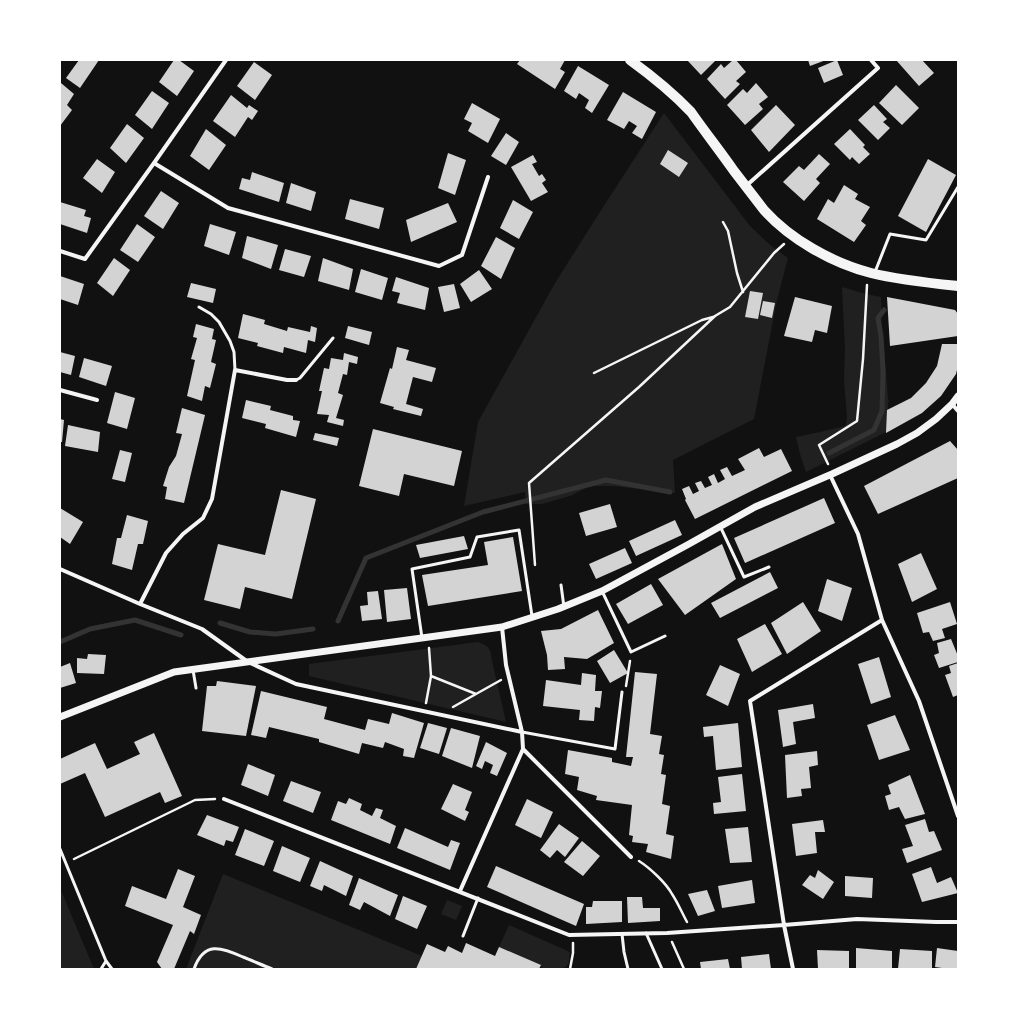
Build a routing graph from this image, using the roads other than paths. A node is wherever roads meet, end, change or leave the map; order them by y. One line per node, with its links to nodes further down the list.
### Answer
1 (226, 60): 4 (street)
2 (630, 60): 6 (main road)
3 (871, 60): 6 (street)
4 (154, 163): 5 (street); 8 (street)
5 (488, 177)
6 (746, 186): 9 (main road)
7 (958, 187): 9 (lane)
8 (60, 251)
9 (871, 273): 10 (main road)
10 (958, 286)
11 (199, 307): 13 (lane)
12 (333, 338): 14 (lane)
13 (235, 370): 14 (street); 26 (street)
14 (296, 380)
15 (60, 390): 17 (street)
16 (958, 396): 18 (street)
17 (97, 400)
18 (952, 404): 19 (street); 20 (street)
19 (958, 411)
20 (831, 474): 21 (street); 29 (street)
21 (720, 526): 22 (lane); 25 (street)
22 (769, 567)
23 (60, 569): 26 (street)
24 (561, 585): 27 (lane)
25 (602, 590): 27 (street); 31 (lane)
26 (140, 604): 33 (street)
27 (564, 607): 28 (street)
28 (532, 617): 30 (street); 32 (lane)
29 (882, 620): 41 (street); 47 (street)
30 (502, 627): 32 (street); 38 (street)
31 (665, 636)
32 (425, 638): 33 (street)
33 (248, 662): 34 (street); 38 (street)
34 (193, 670): 35 (lane); 37 (street)
35 (196, 688)
36 (622, 692): 38 (lane)
37 (60, 717)
38 (522, 732): 39 (street)
39 (524, 750): 43 (street); 44 (street)
40 (224, 799): 44 (street)
41 (958, 816)
42 (60, 849): 51 (lane)
43 (631, 857)
44 (460, 891): 45 (street)
45 (478, 898): 49 (street); 50 (lane)
46 (958, 922): 47 (street)
47 (784, 925): 48 (street); 58 (street)
48 (646, 933): 49 (street); 57 (lane)
49 (622, 934): 56 (lane)
50 (463, 936)
51 (106, 961): 52 (lane); 53 (lane)
52 (101, 969)
53 (112, 969)
54 (194, 969): 55 (lane)
55 (272, 969)
56 (628, 969)
57 (662, 969)
58 (793, 969)

